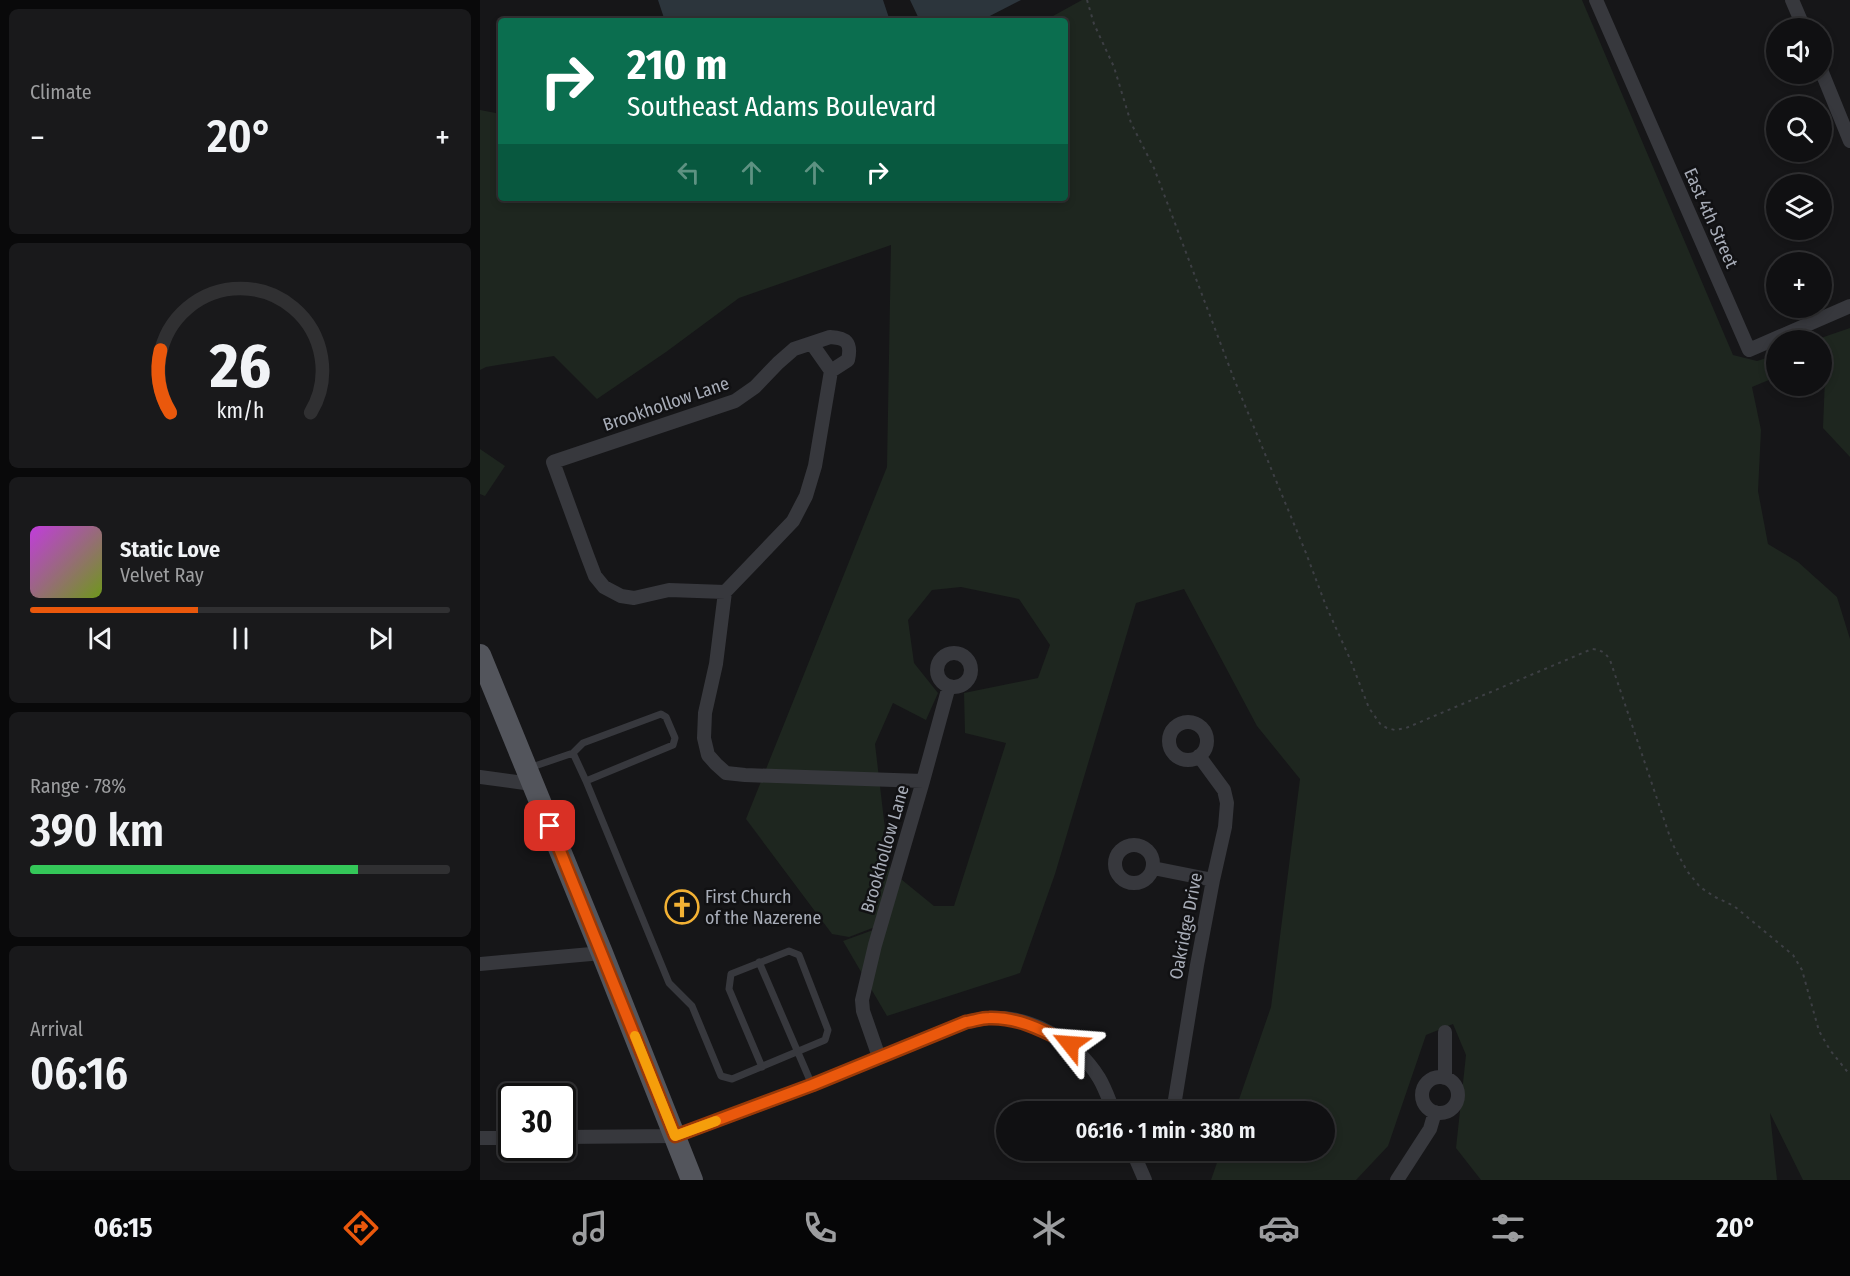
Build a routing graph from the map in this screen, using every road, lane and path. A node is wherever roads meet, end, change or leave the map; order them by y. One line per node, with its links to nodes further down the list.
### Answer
1 (1087, 0): 28 (path)
2 (1596, 0): 7 (street, East 4th Street)
3 (1792, 0): 4 (street)
4 (1800, 18)
5 (1827, 84): 6 (street)
6 (1850, 141)
7 (1850, 306)
8 (812, 344): 9 (street); 9 (street, Brookhollow Lane); 10 (street, Brookhollow Lane)
9 (831, 371): 10 (street)
10 (725, 592): 18 (street, Brookhollow Lane)
11 (480, 655): 15 (main road)
12 (949, 686): 18 (street)
13 (573, 753): 15 (lane); 17 (lane); 17 (lane)
14 (1199, 756): 20 (street, Oakridge Drive)
15 (529, 776): 16 (street); 21 (main road)
16 (480, 777)
17 (586, 781): 27 (lane)
18 (923, 781): 26 (street, Brookhollow Lane)
19 (1153, 868): 20 (street)
20 (1213, 880): 32 (street, Oakridge Drive)
21 (602, 953): 23 (street); 34 (main road)
22 (759, 963): 25 (lane); 25 (lane); 27 (lane)
23 (480, 964)
24 (1445, 1032): 29 (street)
25 (798, 1052): 27 (lane); 30 (lane)
26 (879, 1058): 30 (street); 31 (street)
27 (762, 1067)
28 (1850, 1075)
29 (1445, 1077): 33 (street); 33 (street)
30 (812, 1085): 34 (street)
31 (1109, 1101)
32 (1175, 1101)
33 (1435, 1112): 41 (street)
34 (675, 1136): 35 (street); 40 (main road)
35 (576, 1137)
36 (480, 1138): 37 (street)
37 (498, 1138)
38 (1136, 1161): 39 (street)
39 (1141, 1178)
40 (692, 1180)
41 (1397, 1180)

